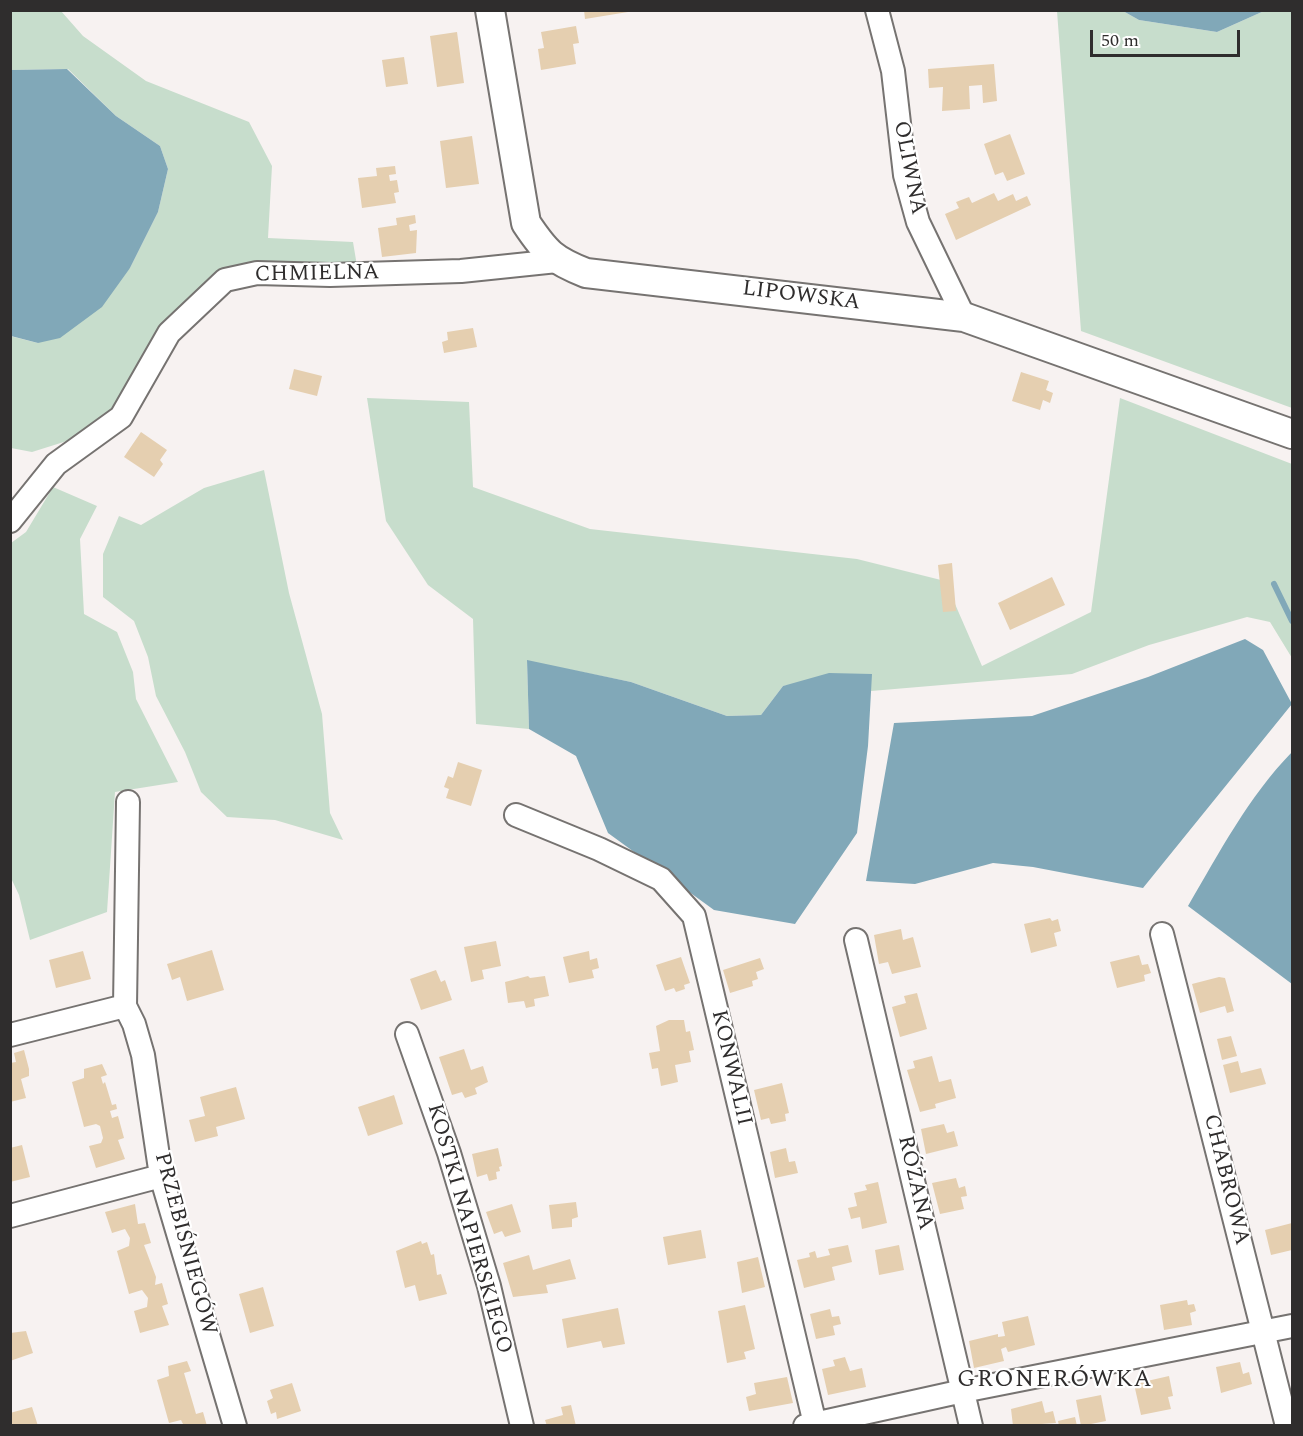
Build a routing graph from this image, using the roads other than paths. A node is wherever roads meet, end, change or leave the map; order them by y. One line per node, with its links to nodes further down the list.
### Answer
1 (490, 10): 3 (street, LIPOWSKA)
2 (877, 10): 4 (street, OLIWNA)
3 (557, 261): 4 (street, LIPOWSKA); 6 (street, CHMIELNA)
4 (964, 317): 5 (street, LIPOWSKA)
5 (1293, 434)
6 (10, 521)
7 (128, 802): 11 (street)
8 (516, 815): 19 (street, KONWALII)
9 (1162, 934): 17 (street, CHABROWA)
10 (856, 940): 18 (street, RÓŻANA)
11 (118, 1008): 13 (street); 14 (street, PRZEBIŚNIEGÓW)
12 (407, 1034): 21 (street, KOSTKI NAPIERSKIEGO)
13 (10, 1035)
14 (161, 1176): 15 (street); 20 (street, PRZEBIŚNIEGÓW)
15 (10, 1216)
16 (1293, 1326): 17 (street)
17 (1263, 1331): 18 (street); 23 (street, CHABROWA)
18 (963, 1391): 19 (street); 22 (street, RÓŻANA)
19 (810, 1424)
20 (235, 1425)
21 (522, 1425)
22 (971, 1425)
23 (1287, 1425)

